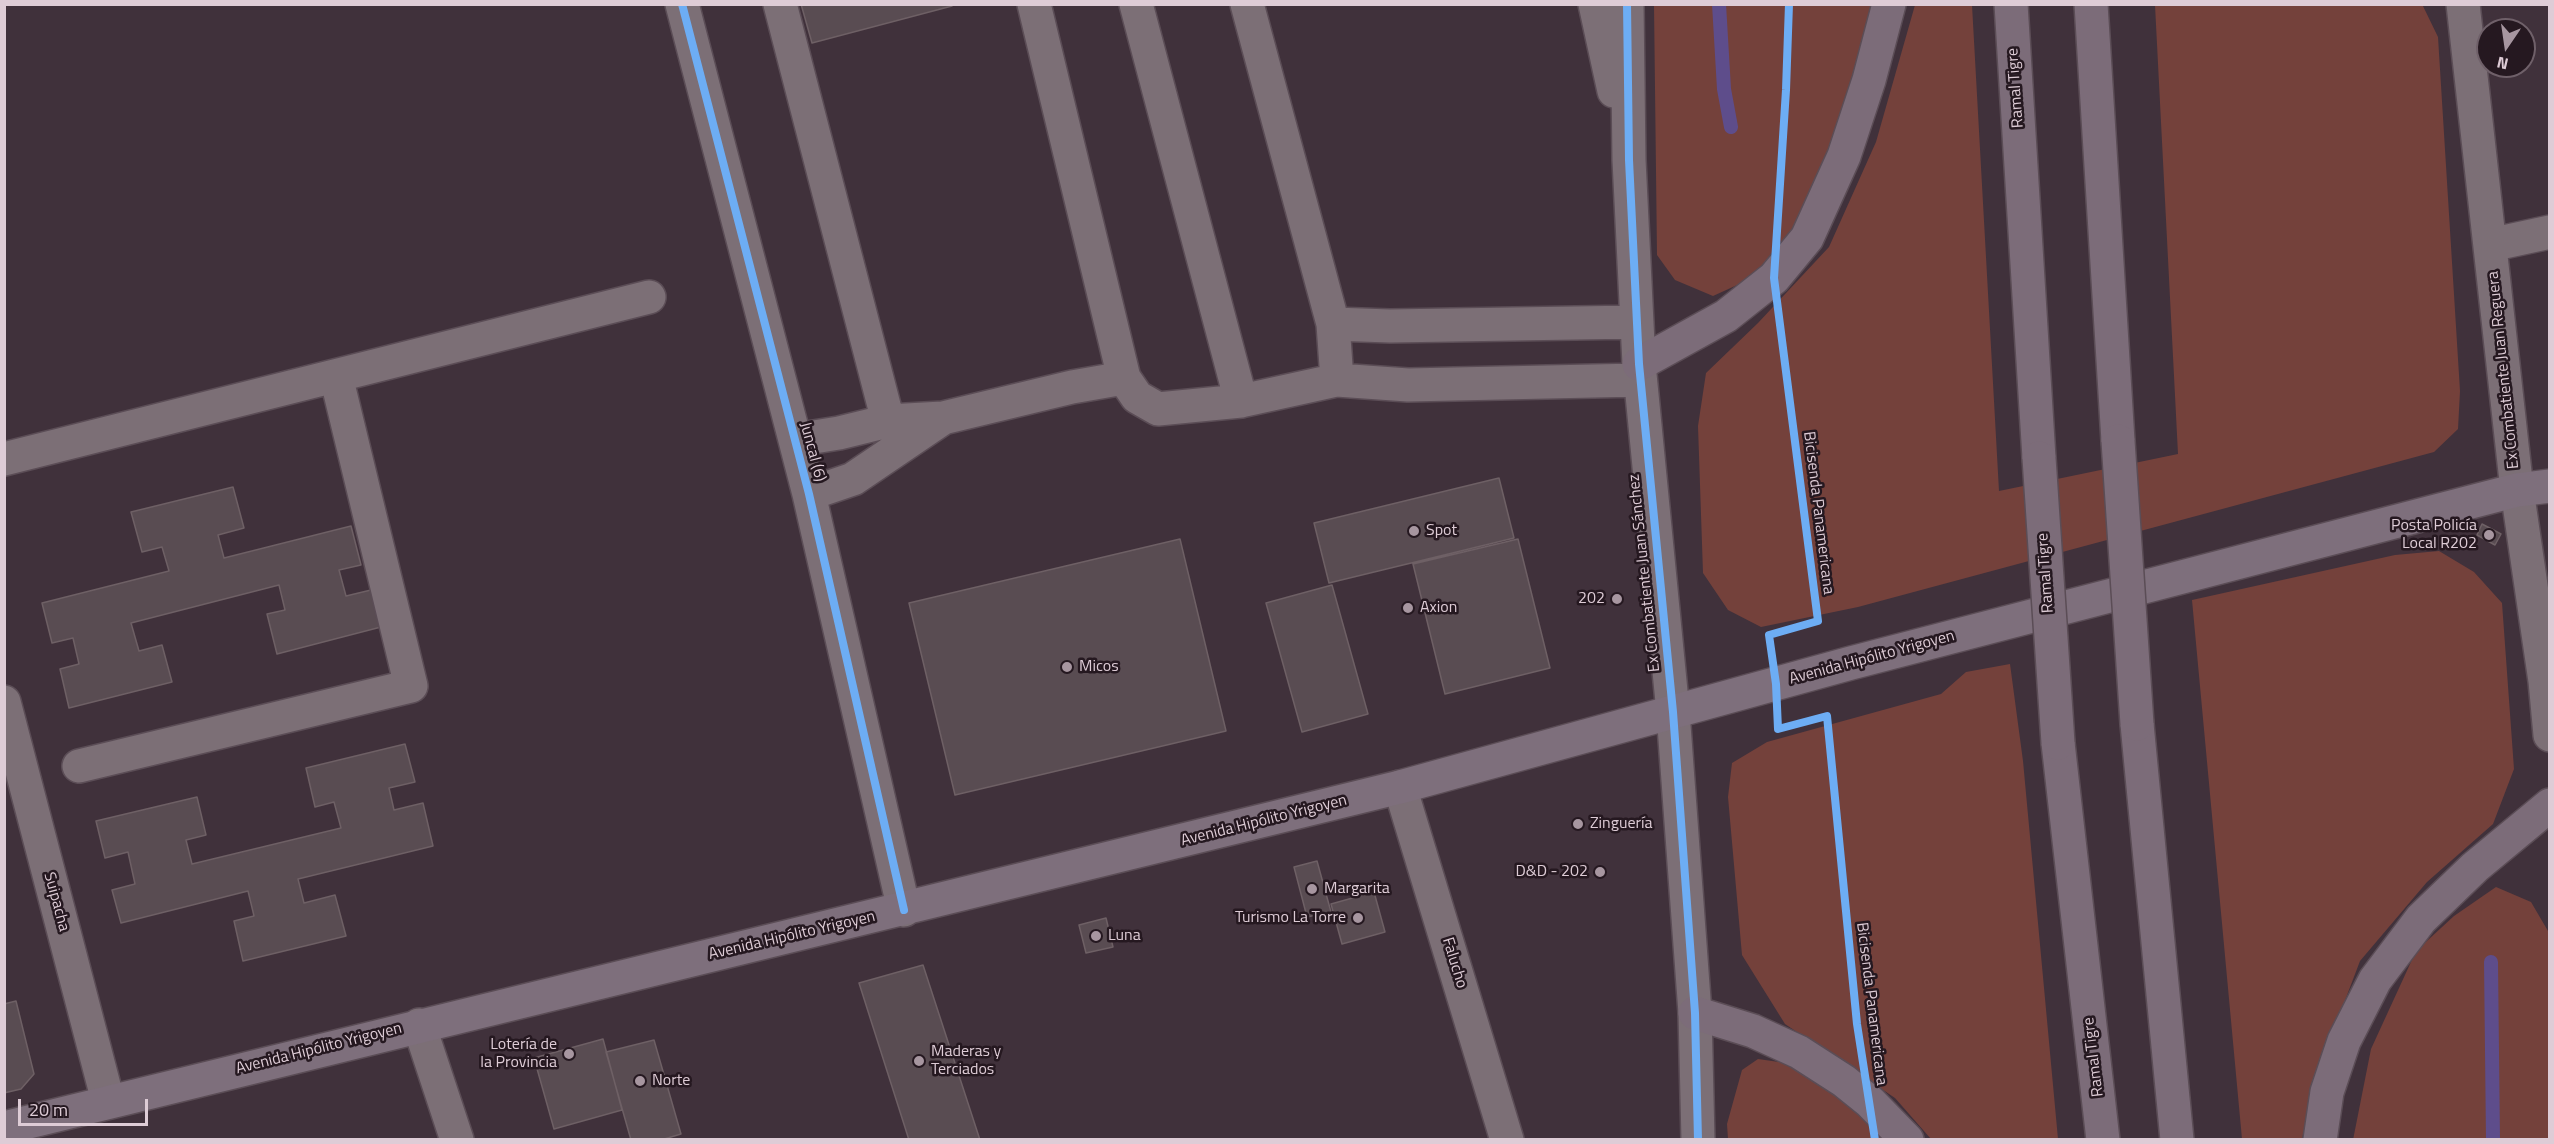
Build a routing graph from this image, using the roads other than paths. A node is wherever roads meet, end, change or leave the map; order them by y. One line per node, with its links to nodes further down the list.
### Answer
1 (681, 4): 25 (street, Juncal (6))
2 (780, 4): 24 (street)
3 (1034, 4): 20 (street)
4 (1136, 4): 22 (street)
5 (1247, 4): 17 (street)
6 (1595, 4): 12 (street)
7 (1627, 4): 12 (street, Ex Combatiente Juan Sánchez)
8 (1889, 4): 18 (highway)
9 (2011, 4): 46 (highway, Ramal Tigre, bridge)
10 (2091, 4): 47 (highway, bridge)
11 (2463, 4): 14 (street, Ex Combatiente Juan Reguera)
12 (1629, 160): 16 (street, Ex Combatiente Juan Sánchez)
13 (2550, 232): 14 (street)
14 (2490, 245): 29 (street, Ex Combatiente Juan Reguera)
15 (650, 297): 19 (street)
16 (1637, 322): 17 (street); 18 (street, Ex Combatiente Juan Sánchez)
17 (1333, 324): 21 (street)
18 (1640, 372): 21 (street); 32 (street, Ex Combatiente Juan Sánchez)
19 (336, 376): 26 (street); 34 (street)
20 (1124, 378): 22 (street); 23 (street)
21 (1337, 380): 22 (street)
22 (1241, 401)
23 (944, 418): 24 (street); 30 (street)
24 (888, 421): 25 (street)
25 (795, 440): 30 (street, Juncal (6))
26 (4, 459)
27 (2550, 471): 29 (main road, Avenida Hipólito Yrigoyen)
28 (2550, 486): 29 (main road, Avenida Hipólito Yrigoyen)
29 (2517, 490): 32 (main road, Avenida Hipólito Yrigoyen); 33 (street, Ex Combatiente Juan Reguera)
30 (809, 494): 37 (street, Juncal (6))
31 (4, 702): 40 (street, Suipacha)
32 (1673, 712): 35 (main road, Avenida Hipólito Yrigoyen); 38 (street, Ex Combatiente Juan Sánchez)
33 (2550, 735)
34 (79, 766)
35 (1400, 787): 37 (main road, Avenida Hipólito Yrigoyen); 43 (street, Falucho)
36 (2550, 805): 48 (highway)
37 (904, 910): 39 (main road, Avenida Hipólito Yrigoyen)
38 (1695, 1013): 44 (street, Ex Combatiente Juan Sánchez); 45 (highway)
39 (420, 1025): 40 (main road, Avenida Hipólito Yrigoyen); 42 (street)
40 (108, 1101): 41 (main road, Avenida Hipólito Yrigoyen)
41 (4, 1128)
42 (457, 1140)
43 (1507, 1140)
44 (1698, 1140)
45 (1907, 1140)
46 (2103, 1140)
47 (2177, 1140)
48 (2320, 1140)

